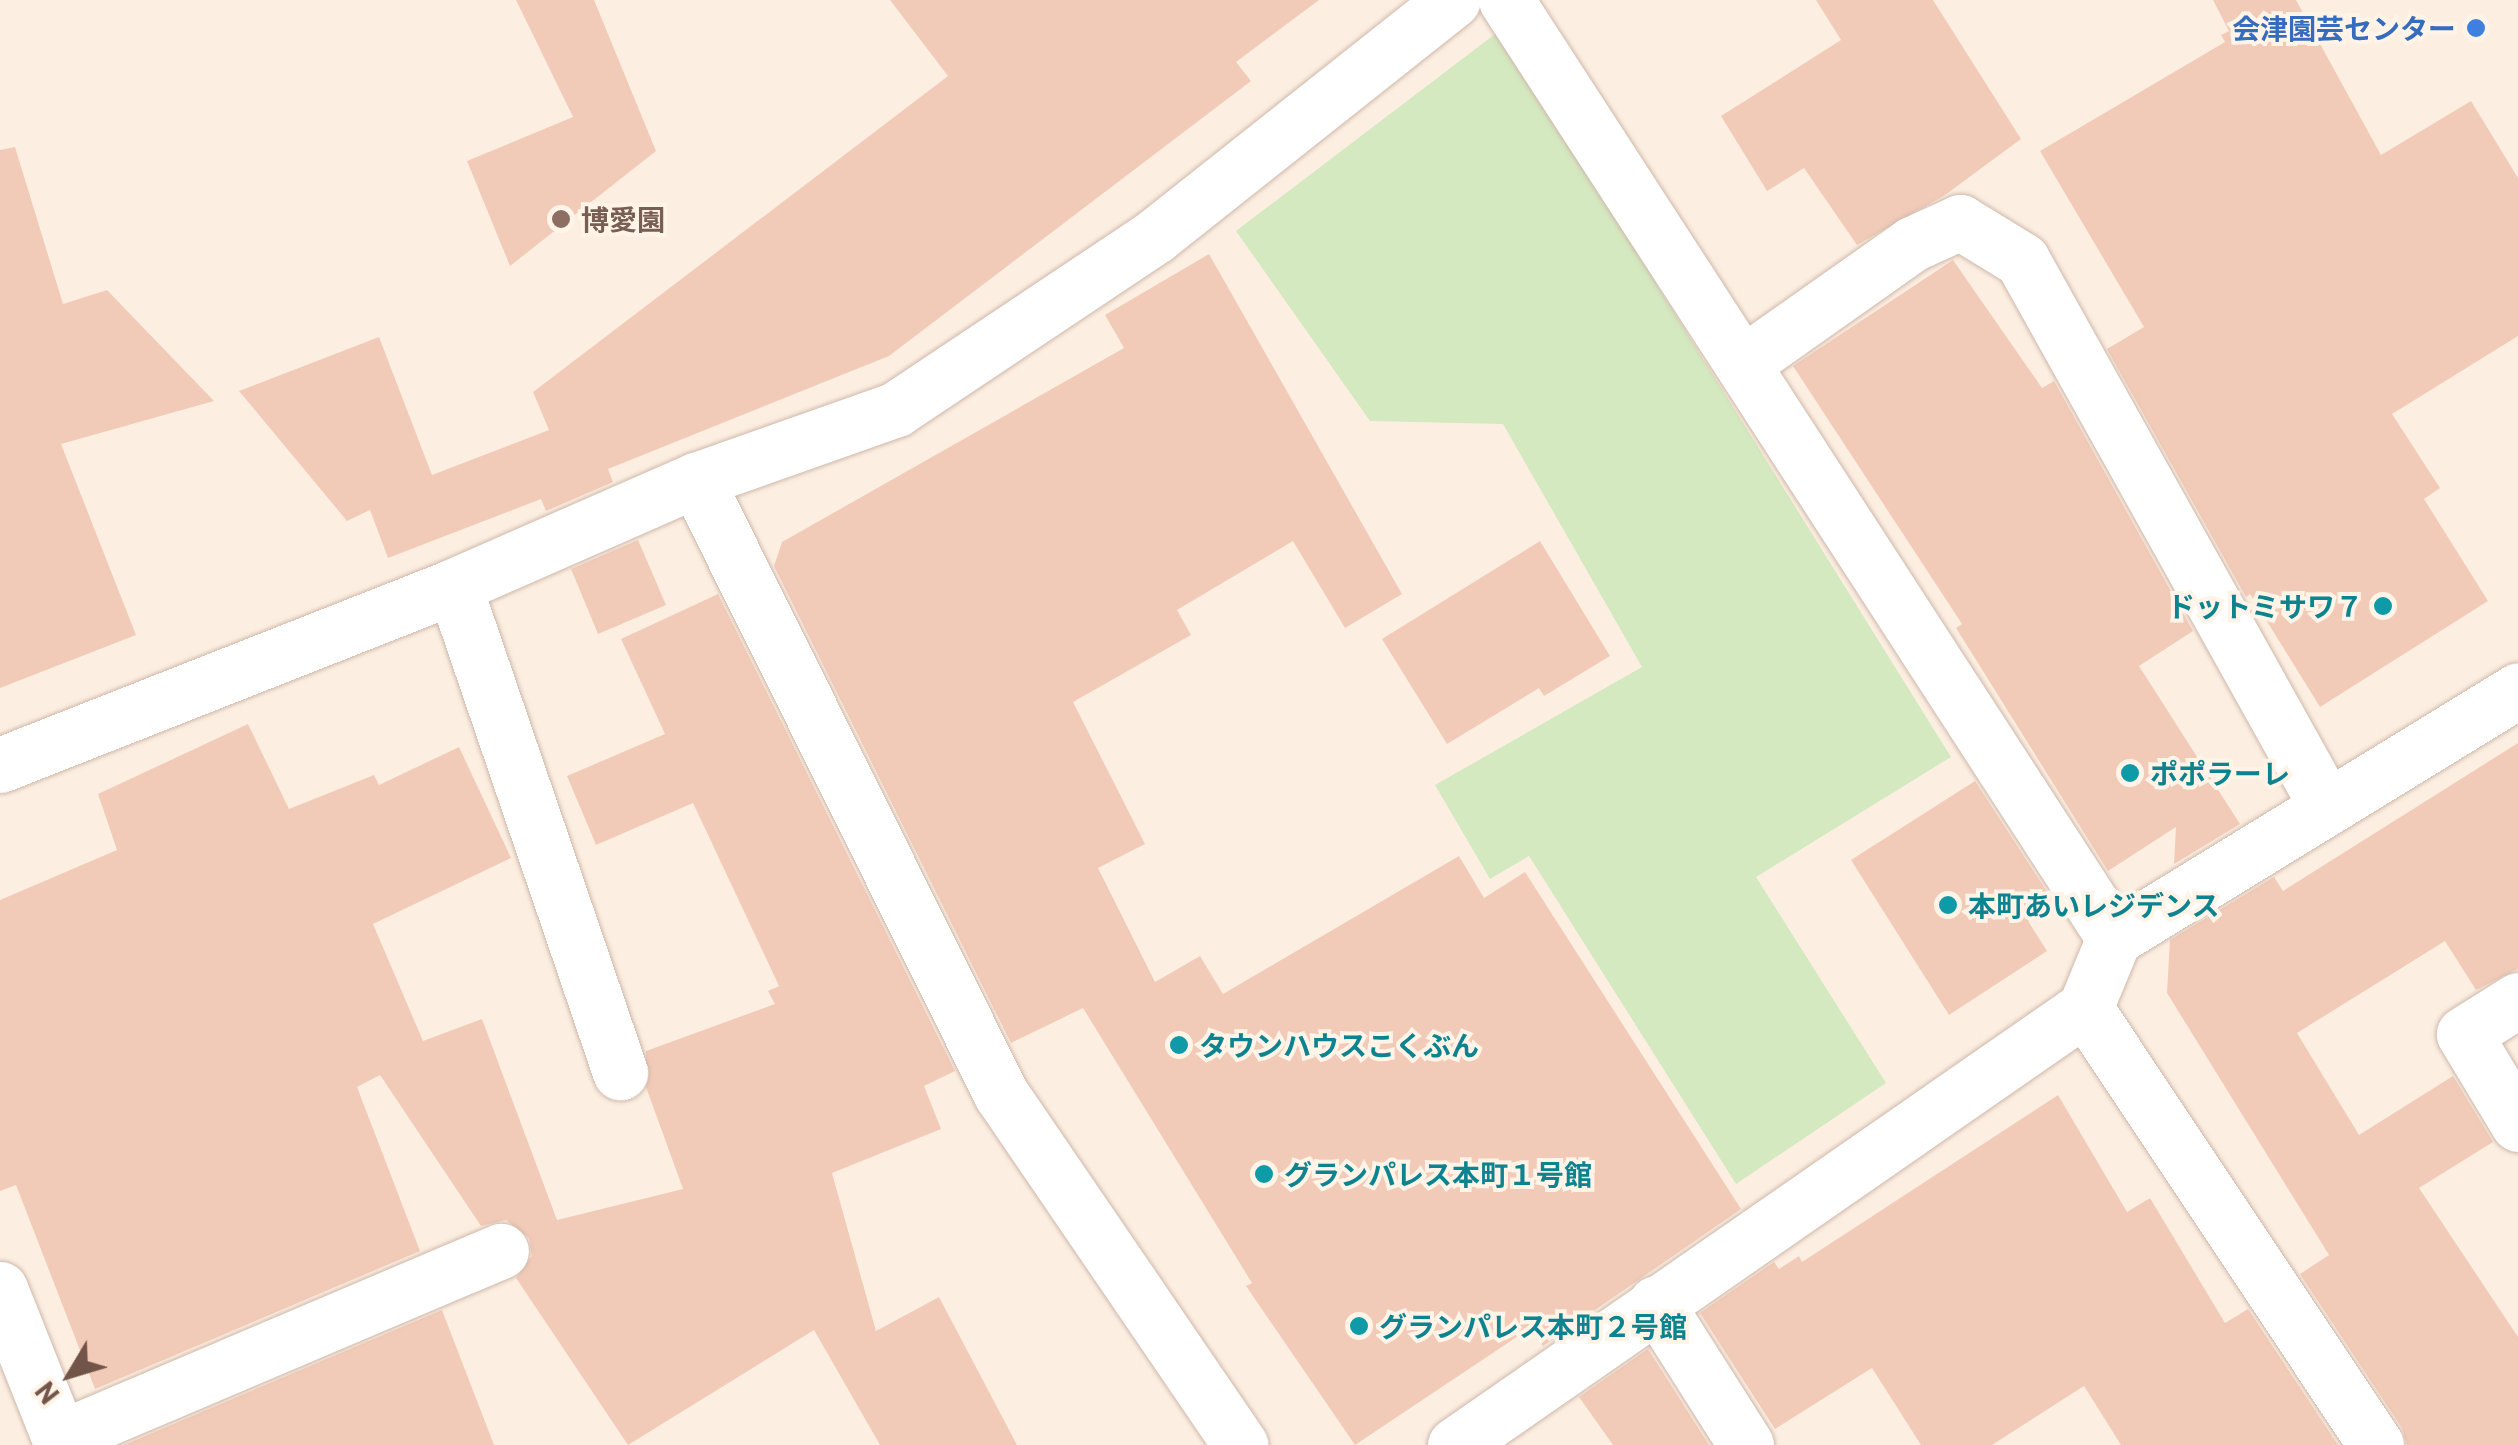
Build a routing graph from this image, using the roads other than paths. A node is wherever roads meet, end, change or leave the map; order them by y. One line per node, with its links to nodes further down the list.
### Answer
1 (1453, 0): 4 (street)
2 (1506, 0): 3 (street)
3 (1742, 364): 8 (street); 9 (street)
4 (696, 480): 5 (street); 18 (street)
5 (454, 586): 7 (street); 12 (street)
6 (2518, 690): 8 (street)
7 (0, 765)
8 (2327, 808): 9 (street)
9 (2114, 938): 11 (street)
10 (2518, 1000): 13 (street)
11 (2086, 1008): 16 (street); 21 (street)
12 (620, 1072)
13 (2518, 1124)
14 (501, 1252): 17 (street)
15 (0, 1289): 17 (street)
16 (1656, 1302): 19 (street); 20 (street)
17 (61, 1442)
18 (1240, 1445)
19 (1455, 1445)
20 (1746, 1445)
21 (2376, 1445)

